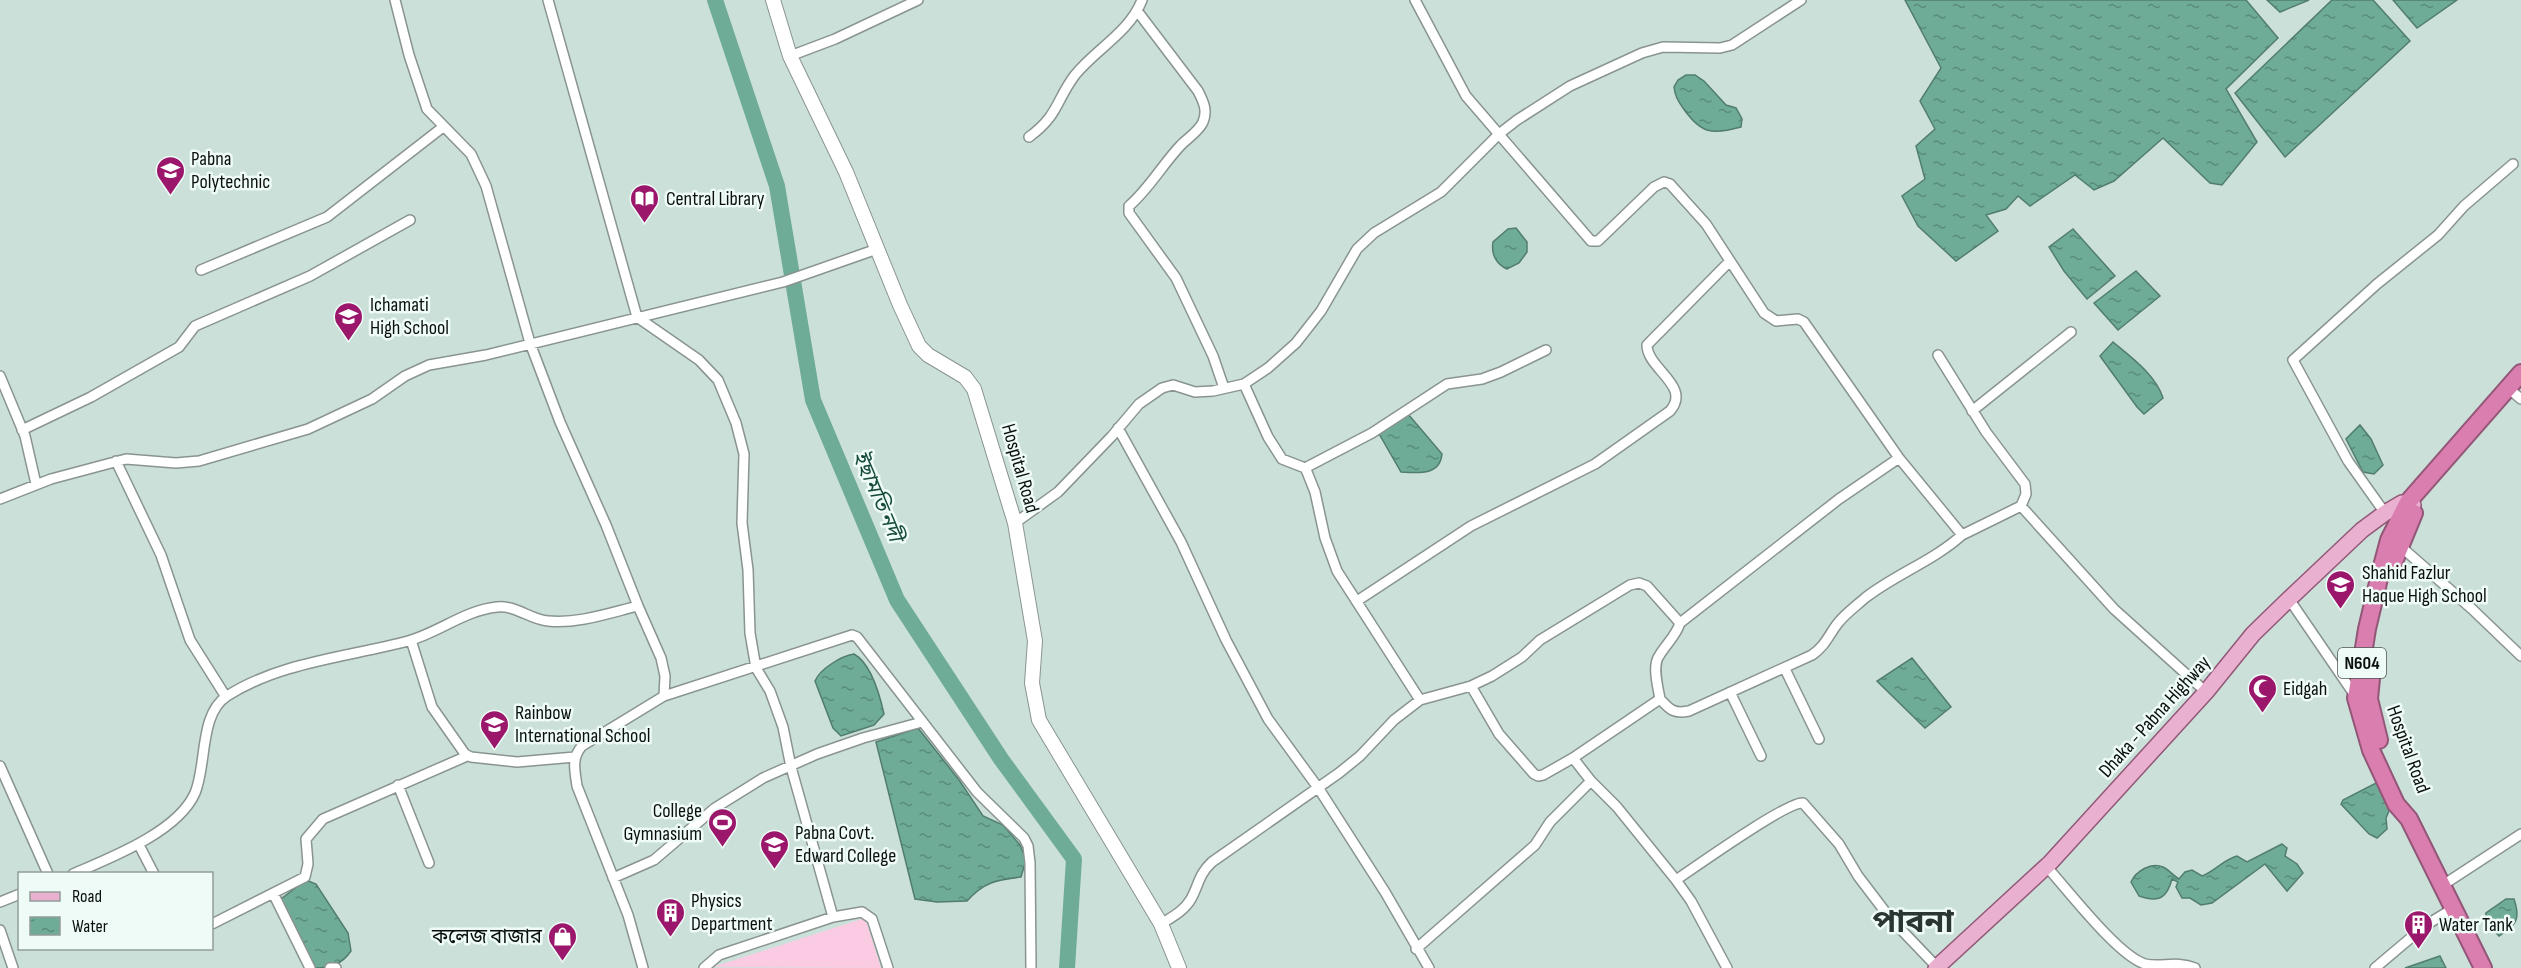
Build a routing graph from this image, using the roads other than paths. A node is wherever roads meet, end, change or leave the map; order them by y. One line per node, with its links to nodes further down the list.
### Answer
1 (396, 0): 10 (street)
2 (548, 0): 18 (street)
3 (772, 0): 9 (main road, Hospital Road)
4 (918, 0): 9 (street)
5 (1142, 0): 8 (street)
6 (1415, 0): 11 (street)
7 (1801, 0): 11 (street)
8 (1138, 12): 12 (street); 26 (street)
9 (790, 56): 15 (main road, Hospital Road)
10 (443, 127): 17 (street); 20 (street)
11 (1499, 134): 16 (street); 25 (street)
12 (1029, 137)
13 (2513, 164): 38 (street)
14 (410, 220): 30 (street)
15 (876, 249): 18 (street); 39 (main road, Hospital Road)
16 (1730, 261): 31 (street); 43 (street)
17 (201, 270)
18 (637, 317): 20 (street); 48 (street)
19 (2071, 332): 28 (street)
20 (530, 343): 32 (street); 44 (street)
21 (1546, 350): 33 (street)
22 (1938, 355): 28 (street)
23 (2521, 373): 36 (highway, Dhaka - Pabna Highway / N604)
24 (0, 375): 30 (street)
25 (1244, 384): 26 (street); 33 (street)
26 (1224, 388): 29 (street)
27 (2519, 392): 36 (highway, Dhaka - Pabna Highway / N604)
28 (1972, 411): 37 (street)
29 (1118, 428): 39 (street); 68 (street)
30 (22, 430): 34 (street)
31 (1899, 458): 40 (street); 45 (street)
32 (116, 461): 34 (street); 54 (street)
33 (1305, 468): 43 (street)
34 (36, 484): 35 (street)
35 (0, 499)
36 (2412, 505): 38 (main road, Dhaka - Pabna Highway); 41 (highway, Hospital Road / N604); 55 (highway, Hospital Road / N604)
37 (2021, 506): 40 (street); 52 (street)
38 (2385, 513): 42 (main road, Dhaka - Pabna Highway)
39 (1016, 523): 85 (main road, Hospital Road)
40 (1962, 535): 49 (street)
41 (2399, 545): 47 (street); 55 (highway, Hospital Road / N604)
42 (2289, 599): 52 (main road, Dhaka - Pabna Highway); 55 (street)
43 (1357, 601): 57 (street)
44 (638, 606): 46 (street); 53 (street)
45 (1680, 623): 50 (street); 56 (street)
46 (411, 640): 54 (street); 60 (street)
47 (2521, 656)
48 (756, 668): 53 (street); 58 (street); 65 (street)
49 (1785, 669): 51 (street); 59 (street)
50 (1471, 686): 57 (street); 63 (street)
51 (1730, 692): 56 (street); 61 (street)
52 (2206, 692): 72 (main road, Dhaka - Pabna Highway)
53 (664, 696): 62 (street)
54 (226, 697): 70 (street)
55 (2363, 698): 78 (highway, Hospital Road / N604)
56 (1660, 699): 63 (street)
57 (1420, 700): 68 (street)
58 (922, 722): 65 (street); 96 (street)
59 (1819, 739)
60 (467, 756): 62 (street); 67 (street)
61 (1761, 756)
62 (575, 757): 76 (street)
63 (1573, 758): 66 (street)
64 (0, 766): 73 (street)
65 (791, 767): 76 (street); 83 (street)
66 (1591, 781): 77 (street); 87 (street)
67 (398, 785): 71 (street); 79 (street)
68 (1318, 789): 85 (street); 87 (street)
69 (2521, 834): 78 (street)
70 (139, 845): 74 (street); 75 (street)
71 (429, 863)
72 (2046, 866): 88 (main road, Dhaka - Pabna Highway); 100 (street)
73 (48, 872)
74 (75, 872)
75 (153, 872)
76 (613, 878): 93 (street)
77 (1676, 880): 88 (street); 99 (street)
78 (2443, 885): 82 (highway, N604)
79 (273, 893): 84 (street); 90 (street)
80 (18, 895): 81 (street)
81 (0, 902)
82 (2454, 908): 101 (street); 102 (highway, N604)
83 (833, 917): 94 (street); 95 (street)
84 (213, 923)
85 (1161, 924): 97 (main road, Hospital Road)
86 (0, 930): 89 (street)
87 (1416, 950): 98 (street)
88 (1937, 967)
89 (13, 968)
90 (310, 968)
91 (330, 968): 92 (street)
92 (336, 968)
93 (643, 968)
94 (704, 968)
95 (888, 968)
96 (1031, 968)
97 (1179, 968)
98 (1429, 968)
99 (1727, 968)
100 (2195, 968)
101 (2375, 968)
102 (2483, 968)

